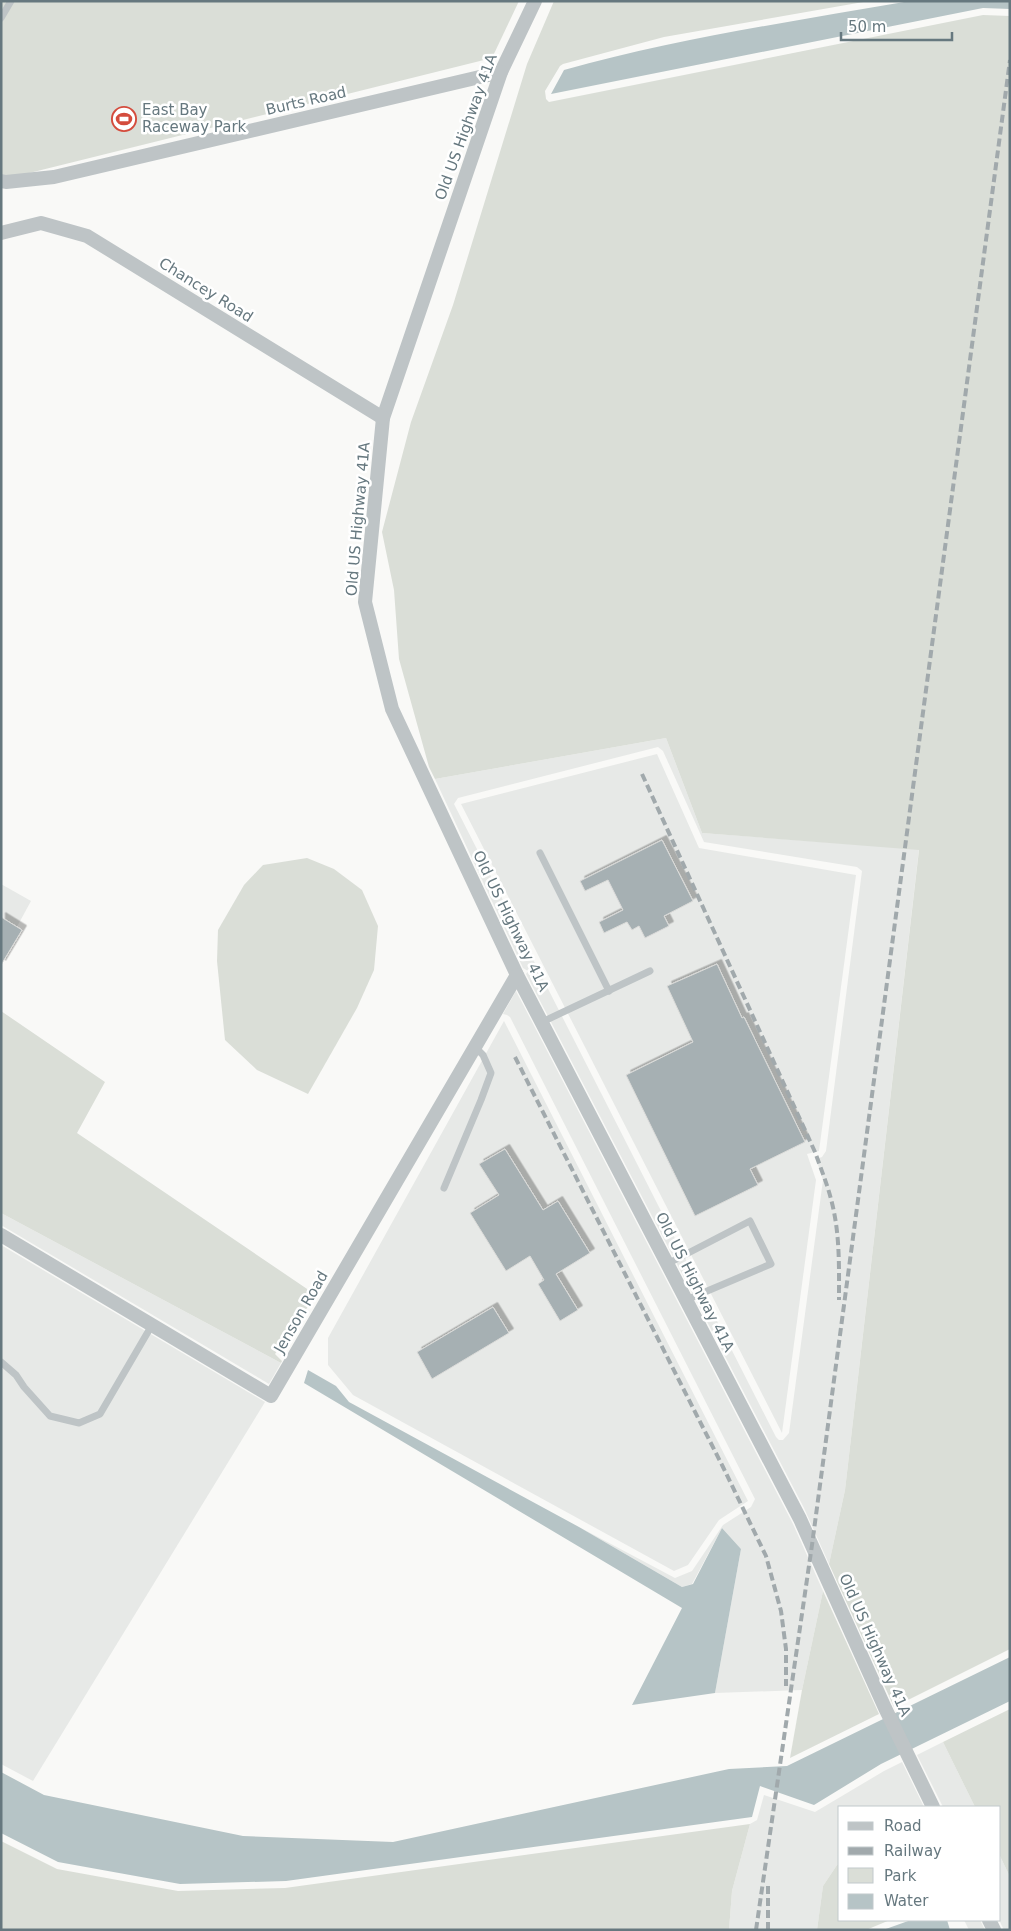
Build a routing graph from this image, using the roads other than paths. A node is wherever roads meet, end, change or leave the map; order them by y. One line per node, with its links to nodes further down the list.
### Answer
1 (11, 1): 3 (lane)
2 (535, 1): 4 (street, Old US Highway 41A)
3 (1, 18)
4 (500, 72): 5 (street, Burts Road); 7 (street, Old US Highway 41A)
5 (1, 181)
6 (1, 233): 7 (street, Chancey Road)
7 (383, 418): 10 (street, Old US Highway 41A)
8 (540, 853): 11 (lane)
9 (650, 971): 11 (lane)
10 (517, 974): 12 (street, Old US Highway 41A); 13 (street, Jenson Road)
11 (608, 991): 12 (lane)
12 (542, 1022): 16 (street, Old US Highway 41A)
13 (474, 1047): 14 (lane); 18 (street, Jenson Road)
14 (444, 1188)
15 (1, 1235): 18 (street, Jenson Road)
16 (667, 1264): 17 (street, Old US Highway 41A); 17 (lane)
17 (686, 1300): 20 (street, Old US Highway 41A)
18 (152, 1324): 19 (lane)
19 (1, 1362)
20 (933, 1806)

